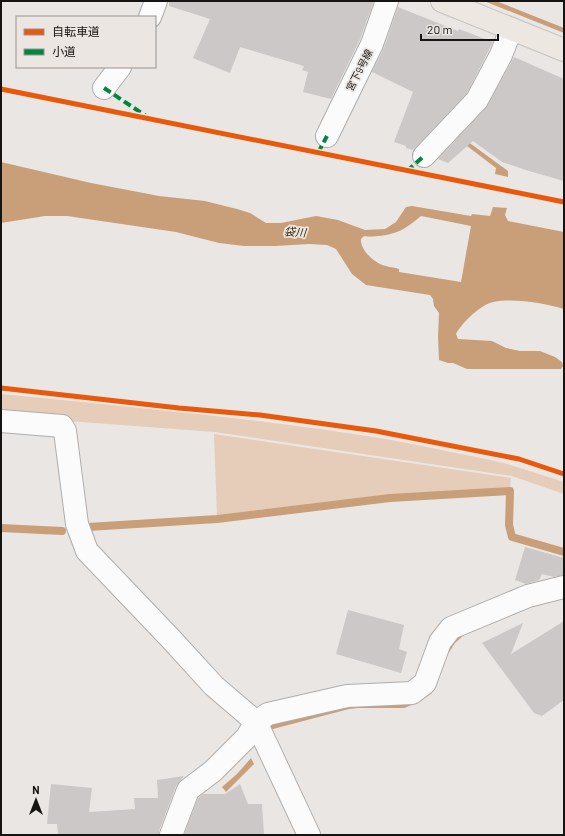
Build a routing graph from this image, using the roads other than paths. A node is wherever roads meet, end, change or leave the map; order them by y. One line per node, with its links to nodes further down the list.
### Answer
1 (156, 1): 4 (street)
2 (387, 1): 9 (street, 宮下9号線)
3 (442, 1): 5 (main road)
4 (150, 16)
5 (511, 29): 6 (main road); 10 (street)
6 (564, 50)
7 (119, 68): 8 (street)
8 (104, 88)
9 (330, 146)
10 (424, 156)
11 (1, 421): 13 (street)
12 (564, 587): 13 (street)
13 (256, 722): 14 (street); 15 (street)
14 (171, 835)
15 (309, 835)

